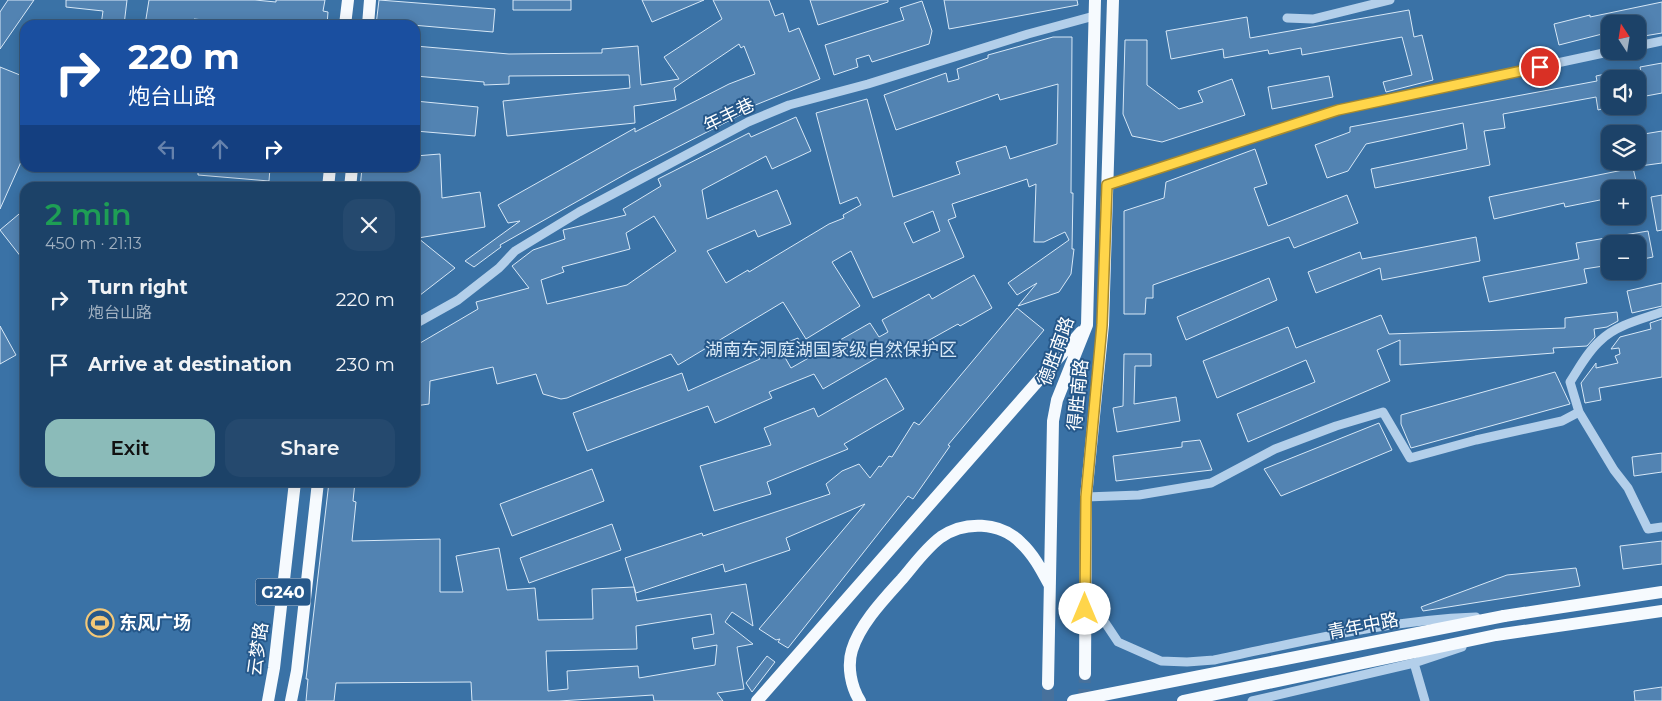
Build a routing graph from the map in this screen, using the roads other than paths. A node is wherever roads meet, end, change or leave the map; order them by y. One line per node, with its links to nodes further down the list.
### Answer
1 (348, 0): 8 (main road)
2 (370, 0): 9 (main road)
3 (1095, 0): 6 (main road, 德胜南路)
4 (1113, 0): 13 (main road, 得胜南路)
5 (1390, 0): 7 (street)
6 (1094, 16): 15 (street, 年丰巷); 16 (main road, 德胜南路)
7 (1287, 18)
8 (346, 20)
9 (368, 20)
10 (1662, 41): 11 (street)
11 (1646, 44)
12 (1601, 54): 13 (street)
13 (1107, 185): 20 (main road, 得胜南路)
14 (1662, 312): 17 (street)
15 (420, 321)
16 (1087, 325): 22 (main road, 德胜南路); 33 (main road)
17 (1579, 412): 20 (street); 21 (street)
18 (294, 487): 31 (main road, 云梦路 / G240)
19 (317, 487): 32 (main road, G240)
20 (1086, 497): 24 (main road, 得胜南路)
21 (1662, 527)
22 (1050, 585): 30 (main road, 德胜南路); 34 (main road)
23 (1662, 592): 26 (main road, 青年中路)
24 (1086, 593): 26 (street); 29 (main road, 得胜南路)
25 (1662, 610): 27 (main road, 青年中路)
26 (1504, 616): 35 (main road, 青年中路, bridge)
27 (1496, 636): 28 (street); 36 (main road, 青年中路)
28 (1414, 663): 37 (street); 38 (street)
29 (1085, 674)
30 (1048, 684)
31 (268, 701)
32 (291, 701)
33 (757, 701)
34 (860, 701)
35 (1073, 701)
36 (1183, 701)
37 (1252, 701)
38 (1425, 701)

